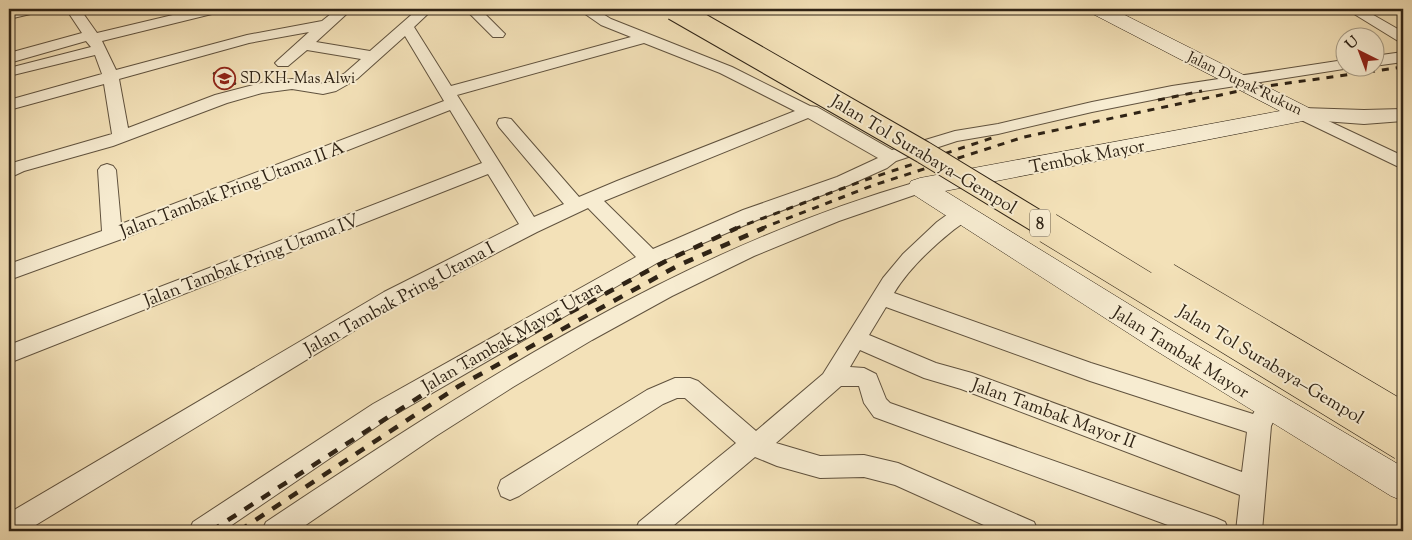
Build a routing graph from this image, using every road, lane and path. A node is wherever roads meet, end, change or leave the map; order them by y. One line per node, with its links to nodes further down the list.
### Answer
1 (34, 9): 12 (street)
2 (73, 9): 18 (street)
3 (214, 9): 18 (street)
4 (344, 9): 13 (street)
5 (426, 9): 14 (street)
6 (472, 9): 15 (street)
7 (584, 9): 16 (street)
8 (674, 9): 53 (highway, Jalan Tol Surabaya–Gempol / 8, bridge)
9 (708, 9): 52 (highway, Jalan Tol Surabaya–Gempol / 8, bridge)
10 (1098, 9): 27 (main road, Jalan Dupak Rukun)
11 (1353, 9): 17 (street)
12 (9, 14)
13 (326, 25): 19 (street); 26 (street)
14 (406, 26): 20 (street); 28 (street)
15 (498, 34)
16 (644, 38): 28 (street, Jalan Tambak Pring Utama II A); 30 (street)
17 (1403, 38)
18 (94, 41): 24 (street); 26 (street)
19 (304, 45): 20 (street); 23 (street)
20 (372, 56): 34 (street)
21 (1403, 57): 22 (street)
22 (1384, 60)
23 (283, 63)
24 (9, 65)
25 (1334, 66): 27 (street, Jalan Tambak Mayor Utara)
26 (111, 77): 29 (street); 34 (street)
27 (1238, 80): 31 (main road, Jalan Dupak Rukun); 35 (street, Jalan Tambak Mayor Utara)
28 (451, 98): 37 (street); 44 (street, Jalan Tambak Pring Utama II A)
29 (9, 105)
30 (810, 112): 35 (street); 41 (street, Jalan Tambak Pring Utama I)
31 (1303, 114): 32 (street, Jalan Dupak Rukun); 36 (street); 40 (main road, Tembok Mayor)
32 (1403, 115)
33 (505, 123): 41 (street)
34 (121, 137): 38 (street)
35 (890, 158): 45 (street, Jalan Tambak Mayor Utara)
36 (1403, 163)
37 (492, 166): 43 (street); 49 (street, Jalan Tambak Pring Utama IV)
38 (12, 168)
39 (107, 170): 44 (street)
40 (920, 187): 42 (main road); 60 (street)
41 (583, 203): 43 (street, Jalan Tambak Pring Utama I); 45 (street)
42 (962, 214): 47 (street); 51 (main road, Jalan Tambak Mayor)
43 (530, 227): 58 (street, Jalan Tambak Pring Utama I)
44 (112, 235): 46 (street, Jalan Tambak Pring Utama II A)
45 (650, 258): 59 (street, Jalan Tambak Mayor Utara)
46 (9, 272)
47 (881, 296): 48 (street); 51 (street)
48 (856, 339): 50 (street); 57 (street, Jalan Tambak Mayor II)
49 (9, 354)
50 (836, 376): 54 (street); 63 (street)
51 (1264, 416): 55 (main road, Jalan Tambak Mayor); 57 (street)
52 (1403, 418)
53 (1403, 444)
54 (756, 446): 56 (street); 61 (street); 62 (street)
55 (1403, 485)
56 (510, 488)
57 (1253, 488): 64 (street)
58 (9, 527)
59 (202, 531)
60 (274, 531)
61 (648, 531)
62 (1025, 531)
63 (1216, 531)
64 (1249, 531)

